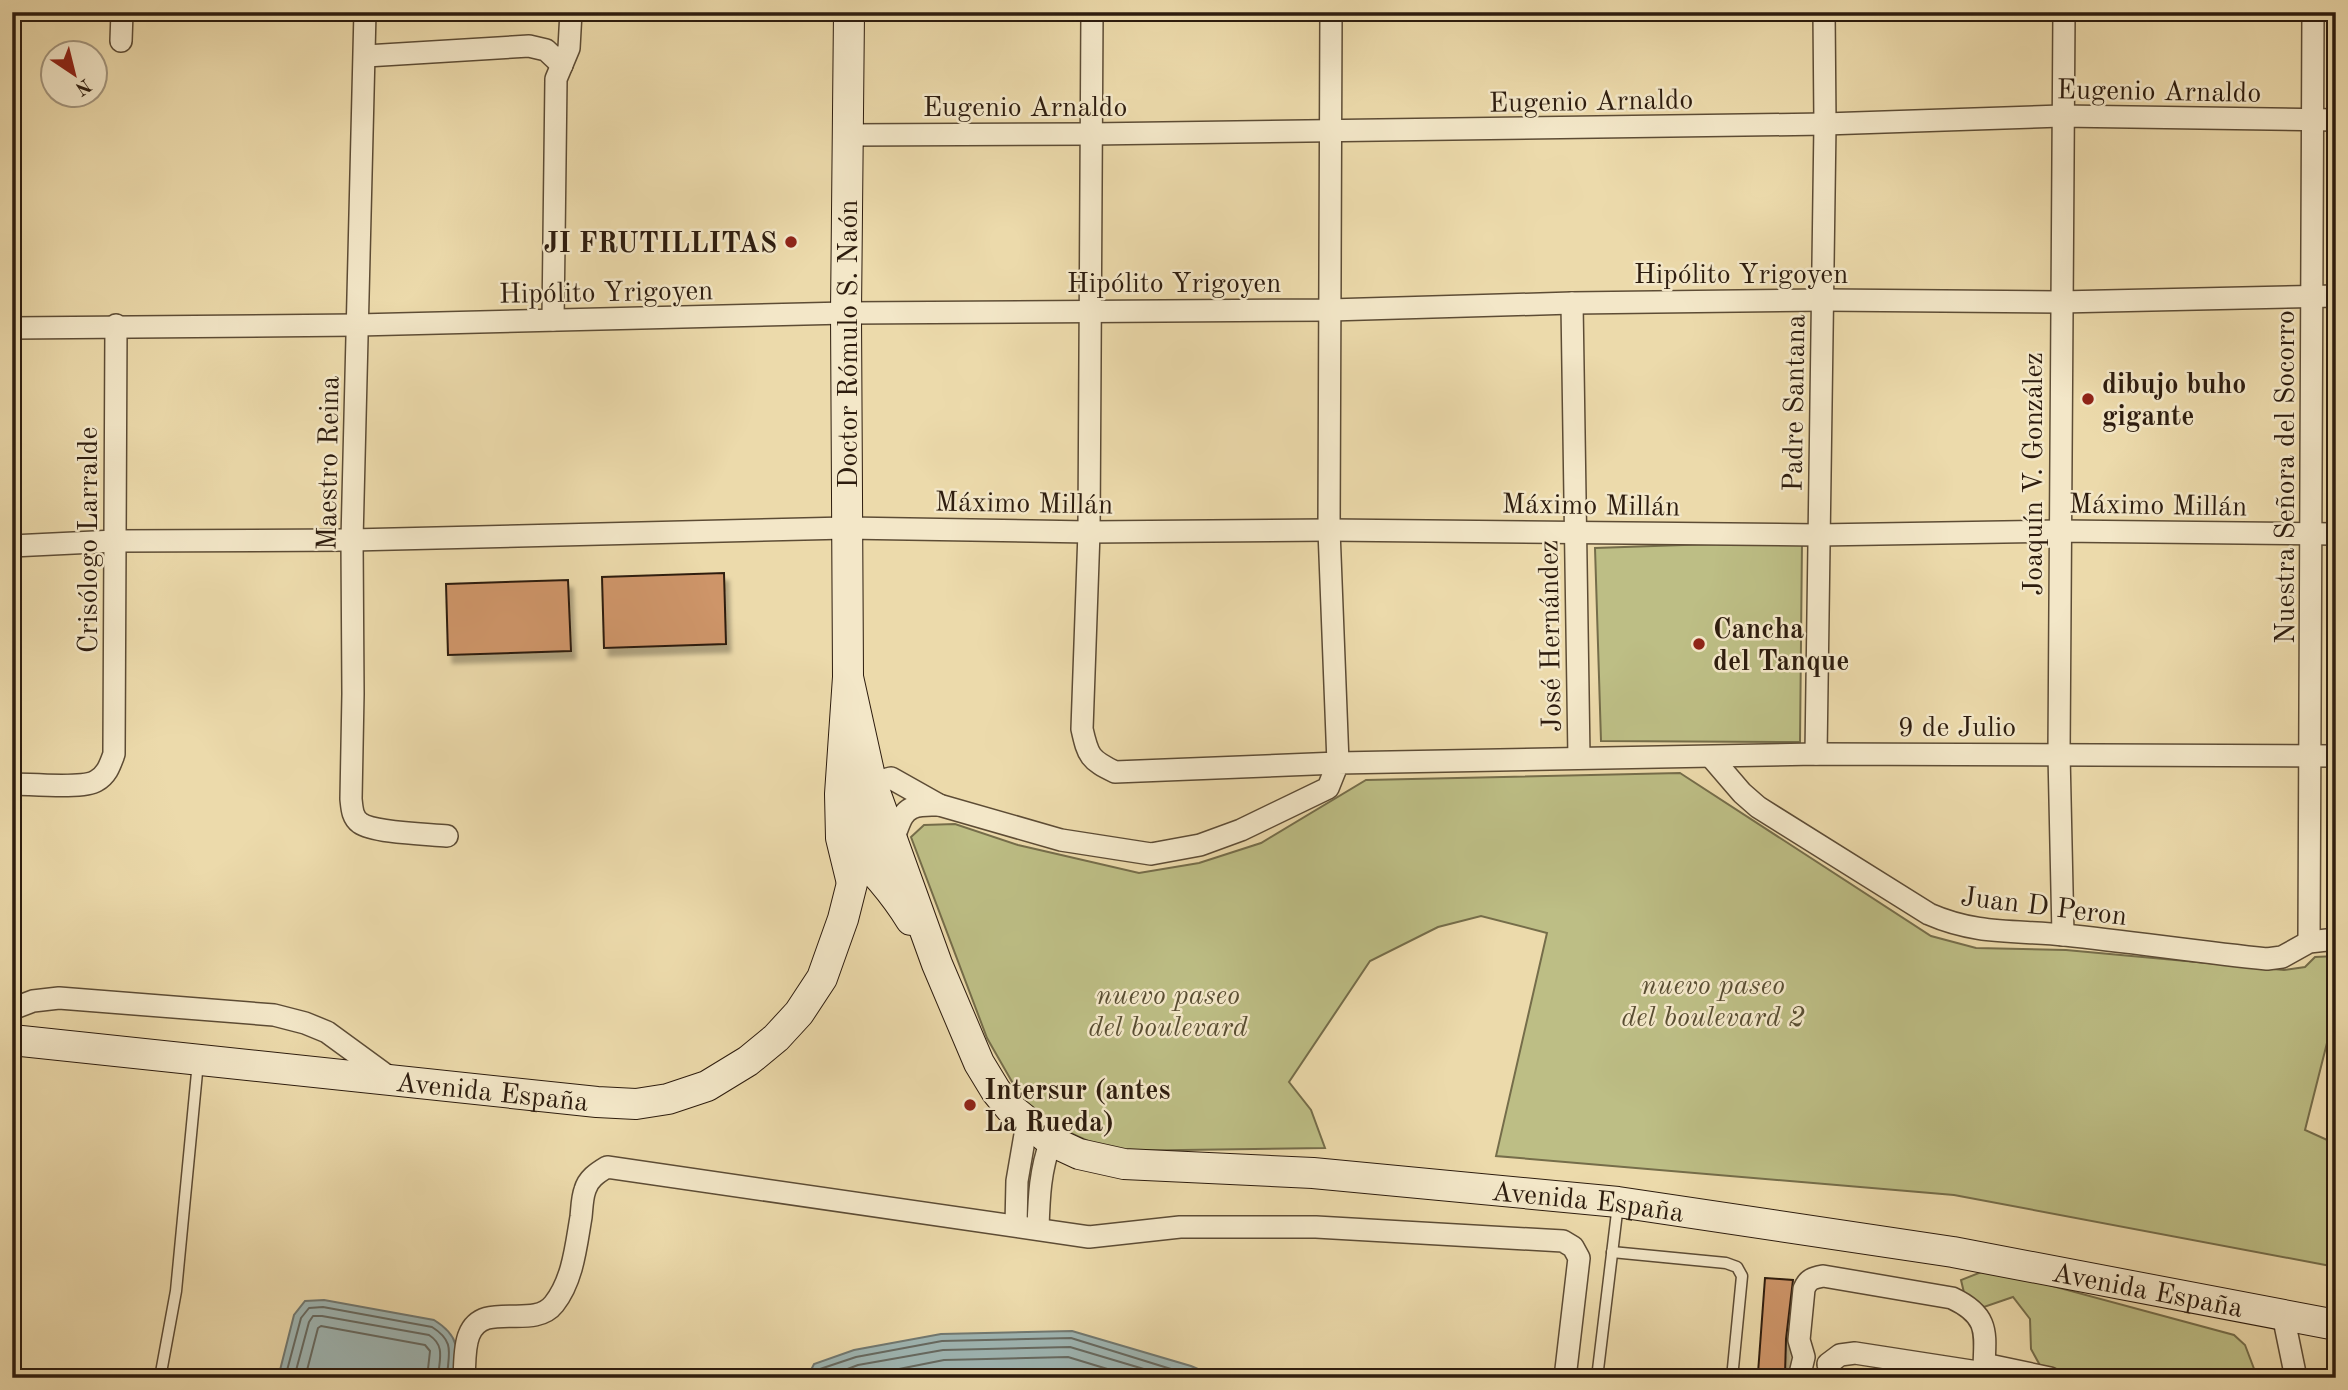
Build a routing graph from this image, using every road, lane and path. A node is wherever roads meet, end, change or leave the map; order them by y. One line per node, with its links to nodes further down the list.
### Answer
1 (122, 12): 10 (street)
2 (365, 12): 11 (street, Maestro Reina)
3 (571, 12): 12 (street)
4 (849, 12): 19 (main road, Doctor Rómulo S. Naón)
5 (1092, 12): 18 (street, 9 de Julio)
6 (1331, 12): 17 (street)
7 (1824, 12): 16 (street, Padre Santana)
8 (2064, 12): 13 (street, Joaquín V. González)
9 (2313, 12): 14 (street, Nuestra Señora del Socorro)
10 (121, 41)
11 (366, 56): 12 (street); 29 (street, Maestro Reina)
12 (562, 65): 28 (street)
13 (2061, 116): 14 (street, Eugenio Arnaldo); 16 (street, Eugenio Arnaldo); 23 (street, Joaquín V. González)
14 (2312, 120): 15 (street, Eugenio Arnaldo); 20 (street, Nuestra Señora del Socorro)
15 (2336, 120)
16 (1825, 124): 17 (street, Eugenio Arnaldo); 22 (street, Padre Santana)
17 (1331, 132): 18 (street, Eugenio Arnaldo); 25 (street)
18 (1091, 134): 19 (street, Eugenio Arnaldo); 26 (street, 9 de Julio)
19 (848, 135): 27 (main road, Doctor Rómulo S. Naón)
20 (2312, 296): 21 (street, Hipólito Yrigoyen); 23 (street, Hipólito Yrigoyen); 37 (street, Nuestra Señora del Socorro)
21 (2336, 296)
22 (1823, 300): 23 (street, Hipólito Yrigoyen); 24 (street, Hipólito Yrigoyen); 39 (street, Padre Santana)
23 (2060, 302): 34 (street, Joaquín V. González)
24 (1572, 303): 25 (street, Hipólito Yrigoyen); 36 (street, José Hernández)
25 (1330, 310): 26 (street, Hipólito Yrigoyen); 33 (street)
26 (1090, 311): 27 (street, Hipólito Yrigoyen); 35 (street, 9 de Julio)
27 (846, 313): 28 (street, Hipólito Yrigoyen); 32 (main road, Doctor Rómulo S. Naón)
28 (553, 320): 29 (street, Hipólito Yrigoyen)
29 (358, 325): 30 (street, Hipólito Yrigoyen); 40 (street, Maestro Reina)
30 (117, 326): 31 (street, Hipólito Yrigoyen); 41 (street, Crisólogo Larralde)
31 (12, 328)
32 (846, 528): 35 (street, Máximo Millán); 40 (street, Máximo Millán); 43 (main road, Doctor Rómulo S. Naón)
33 (1329, 530): 35 (street, Máximo Millán); 36 (street, Máximo Millán); 50 (street)
34 (2059, 531): 37 (street, Máximo Millán); 39 (street, Máximo Millán); 45 (street, Joaquín V. González)
35 (1089, 532): 50 (street, 9 de Julio)
36 (1576, 532): 39 (street, Máximo Millán); 49 (street, José Hernández)
37 (2312, 534): 38 (street, Máximo Millán); 46 (street, Nuestra Señora del Socorro)
38 (2336, 534)
39 (1818, 535): 44 (street, Padre Santana)
40 (352, 540): 41 (street, Máximo Millán); 55 (street, Maestro Reina)
41 (115, 541): 42 (street, Máximo Millán); 52 (street, Crisólogo Larralde)
42 (12, 546)
43 (848, 677): 51 (main road, Doctor Rómulo S. Naón); 53 (main road, Doctor Rómulo S. Naón)
44 (1816, 754): 45 (street, 9 de Julio); 48 (street, 9 de Julio)
45 (2059, 754): 46 (street, 9 de Julio); 58 (street, Joaquín V. González)
46 (2311, 756): 47 (street, 9 de Julio); 60 (street, Nuestra Señora del Socorro)
47 (2336, 756)
48 (1711, 757): 49 (street, 9 de Julio); 58 (street, Juan D Peron)
49 (1579, 758): 50 (street, 9 de Julio)
50 (1338, 763): 54 (street)
51 (871, 781): 53 (street); 54 (street); 56 (main road, Avenida España); 57 (main road, Doctor Rómulo S. Naón)
52 (12, 784)
53 (841, 794): 57 (main road, Doctor Rómulo S. Naón)
54 (939, 805): 56 (street)
55 (447, 836)
56 (892, 841): 57 (street); 61 (main road, Avenida España)
57 (858, 868): 61 (main road, Avenida España); 65 (main road, Avenida España)
58 (2063, 935): 60 (street, Juan D Peron)
59 (2336, 939): 60 (street, Juan D Peron)
60 (2309, 942)
61 (937, 964): 66 (main road, Avenida España)
62 (12, 1009): 65 (street)
63 (12, 1040): 64 (main road, Avenida España)
64 (198, 1059): 65 (main road, Avenida España); 76 (lane)
65 (391, 1080)
66 (1027, 1123): 67 (main road, Avenida España); 69 (street)
67 (1051, 1141): 68 (main road, Avenida España); 69 (street)
68 (1618, 1202): 70 (lane); 71 (main road, Avenida España)
69 (1027, 1226): 77 (street); 78 (street)
70 (1612, 1252): 79 (lane); 80 (lane)
71 (2283, 1315): 72 (main road, Avenida España); 82 (street)
72 (2336, 1325)
73 (1802, 1368): 74 (street); 75 (street)
74 (1828, 1371): 75 (street)
75 (1984, 1372): 81 (street)
76 (160, 1378)
77 (464, 1378)
78 (1565, 1378)
79 (1597, 1378)
80 (1732, 1378)
81 (2050, 1378)
82 (2296, 1378)

